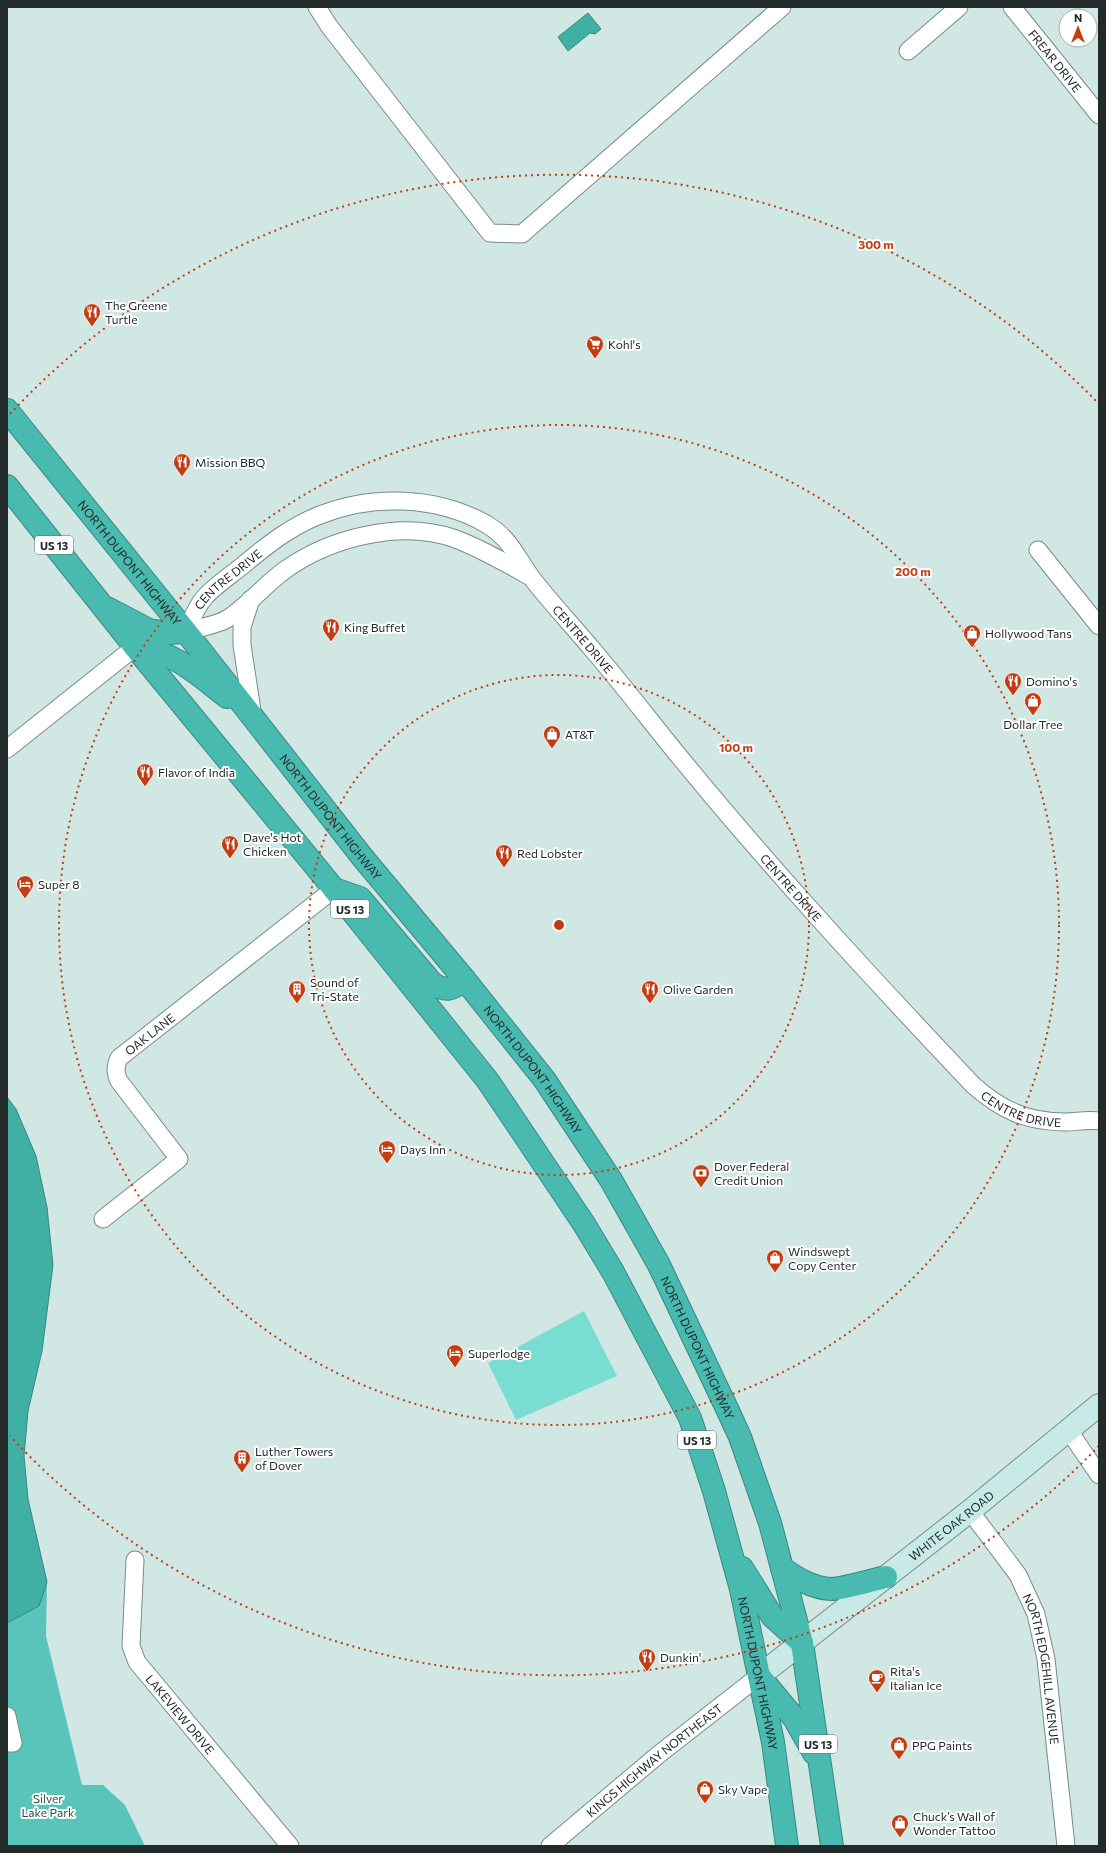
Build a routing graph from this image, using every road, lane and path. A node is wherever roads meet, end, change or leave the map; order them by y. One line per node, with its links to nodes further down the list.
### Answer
1 (317, 7): 2 (street)
2 (782, 7)
3 (959, 7): 5 (street)
4 (1012, 7): 6 (street, FREAR DRIVE)
5 (908, 51)
6 (1099, 115)
7 (7, 410): 14 (highway, NORTH DUPONT HIGHWAY / US 13)
8 (7, 486): 12 (highway, NORTH DUPONT HIGHWAY / US 13)
9 (1038, 550): 13 (street)
10 (531, 577): 11 (street, CENTRE DRIVE); 14 (street, CENTRE DRIVE); 20 (street, CENTRE DRIVE)
11 (251, 599): 14 (street, CENTRE DRIVE); 16 (street)
12 (101, 604): 14 (highway); 15 (highway, NORTH DUPONT HIGHWAY / US 13)
13 (1099, 626)
14 (186, 632): 16 (highway, NORTH DUPONT HIGHWAY / US 13)
15 (135, 647): 16 (highway); 17 (street); 18 (highway, NORTH DUPONT HIGHWAY / US 13)
16 (253, 717): 19 (highway, NORTH DUPONT HIGHWAY / US 13)
17 (7, 749)
18 (334, 889): 19 (highway); 21 (street, OAK LANE); 26 (highway, NORTH DUPONT HIGHWAY / US 13)
19 (465, 980): 28 (highway, NORTH DUPONT HIGHWAY / US 13)
20 (1099, 1121)
21 (103, 1219)
22 (1099, 1405): 23 (street, WHITE OAK ROAD)
23 (1069, 1431): 24 (street); 25 (street, WHITE OAK ROAD)
24 (1099, 1475)
25 (970, 1511): 29 (street, WHITE OAK ROAD); 39 (street, NORTH EDGEHILL AVENUE)
26 (730, 1547): 30 (highway); 31 (highway, NORTH DUPONT HIGHWAY / US 13)
27 (135, 1560): 35 (street, LAKEVIEW DRIVE)
28 (782, 1568): 29 (highway); 30 (highway, NORTH DUPONT HIGHWAY / US 13)
29 (886, 1577): 30 (street, WHITE OAK ROAD)
30 (802, 1643): 31 (street, WHITE OAK ROAD); 34 (highway, NORTH DUPONT HIGHWAY / US 13)
31 (759, 1676): 34 (highway); 36 (street, KINGS HIGHWAY NORTHEAST); 37 (highway, NORTH DUPONT HIGHWAY / US 13)
32 (7, 1716): 33 (street)
33 (7, 1743)
34 (821, 1764): 38 (highway, NORTH DUPONT HIGHWAY / US 13)
35 (290, 1846)
36 (550, 1846)
37 (787, 1846)
38 (832, 1846)
39 (1066, 1846)

